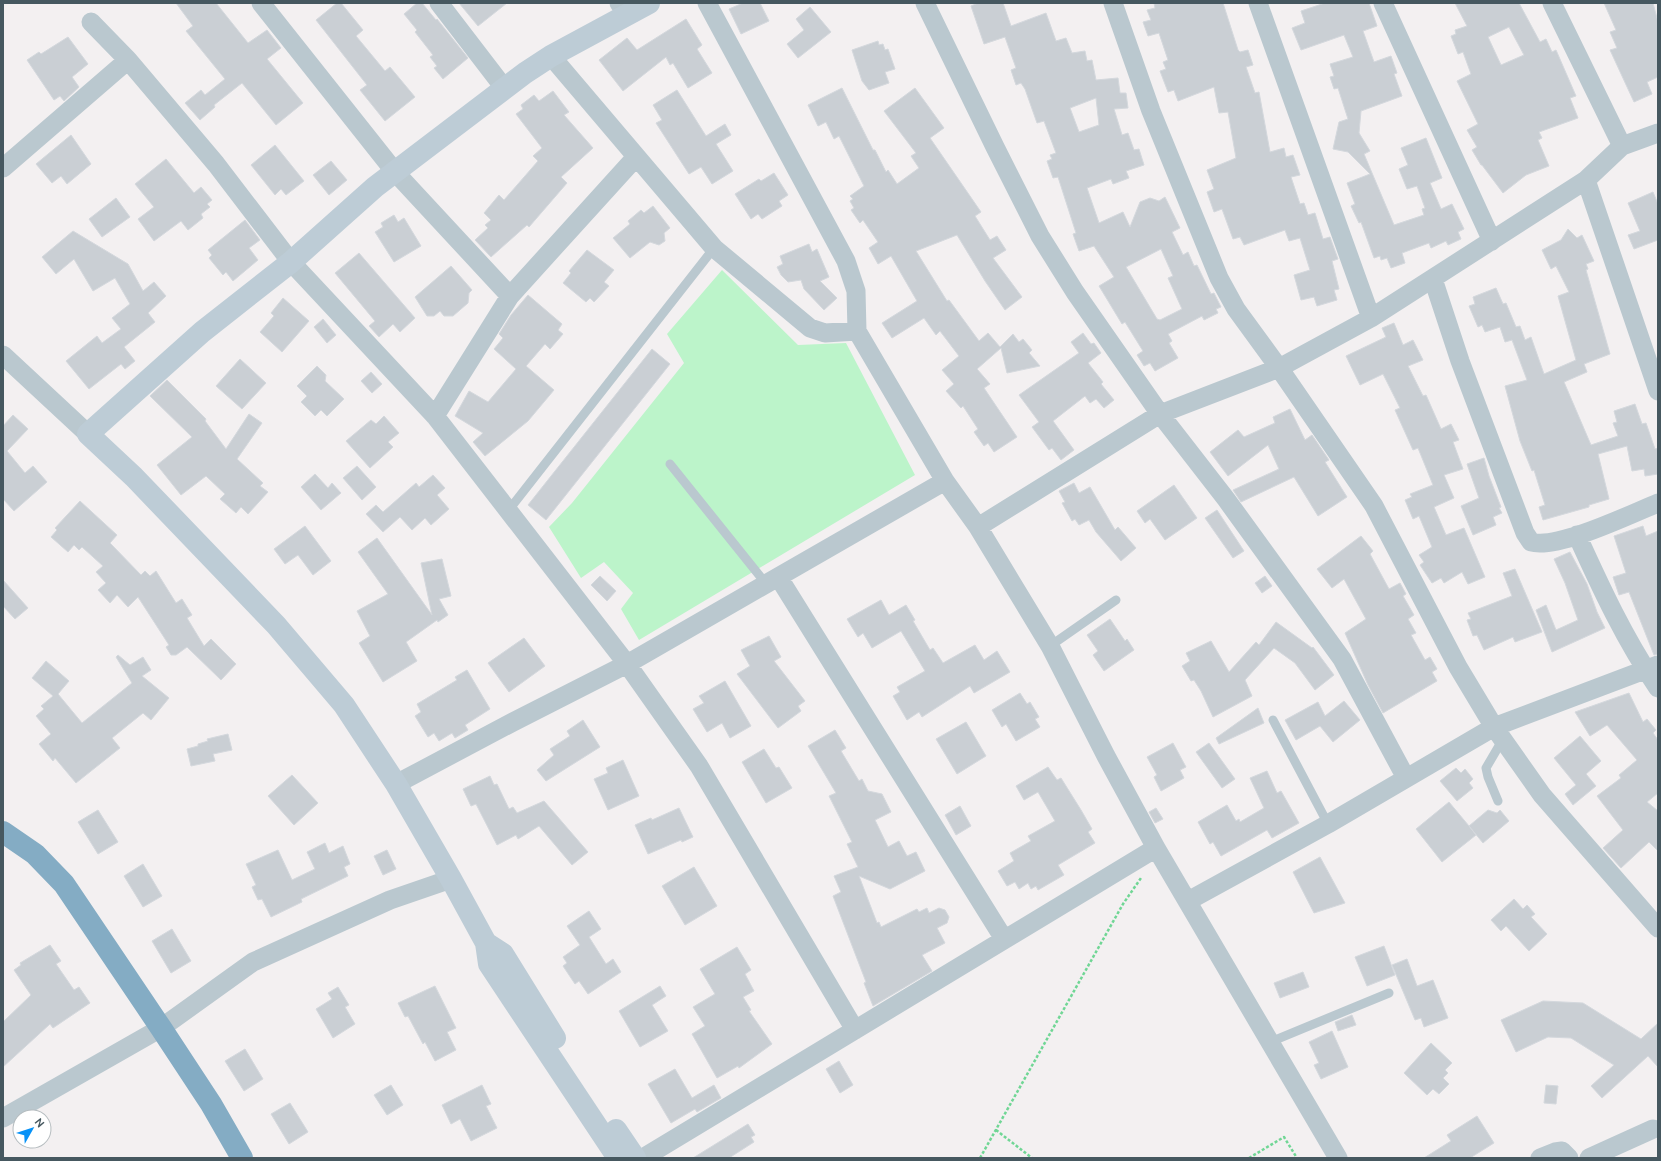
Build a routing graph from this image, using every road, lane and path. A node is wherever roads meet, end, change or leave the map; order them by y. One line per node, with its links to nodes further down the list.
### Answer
1 (261, 3): 19 (street)
2 (440, 3): 14 (street)
3 (649, 3): 10 (street)
4 (707, 3): 27 (street)
5 (925, 3): 31 (street)
6 (1113, 3): 29 (street)
7 (1258, 3): 26 (street)
8 (1383, 3): 21 (street)
9 (1552, 3): 16 (street)
10 (623, 9): 12 (street)
11 (91, 22): 13 (street)
12 (551, 56): 14 (street); 17 (street)
13 (128, 60): 18 (street); 23 (street)
14 (505, 89): 19 (street)
15 (1658, 133): 16 (street)
16 (1622, 146): 20 (street)
17 (636, 156): 22 (street); 25 (street)
18 (3, 168)
19 (395, 172): 23 (street); 25 (street)
20 (1586, 180): 21 (street); 30 (street)
21 (1492, 241): 24 (street)
22 (714, 248): 27 (street); 37 (lane)
23 (291, 262): 32 (street); 33 (street)
24 (1433, 279): 26 (street); 39 (street)
25 (510, 296): 32 (street)
26 (1371, 318): 29 (street)
27 (857, 331): 35 (street)
28 (3, 355): 33 (street)
29 (1279, 368): 31 (street); 47 (street)
30 (1658, 391)
31 (1160, 414): 38 (street); 48 (street)
32 (434, 416): 37 (street)
33 (88, 434): 49 (street)
34 (670, 464): 40 (lane)
35 (944, 481): 38 (street); 40 (street)
36 (1658, 502): 39 (street)
37 (508, 510): 43 (street)
38 (978, 527): 42 (street)
39 (1577, 535): 44 (street)
40 (773, 581): 43 (street); 58 (street)
41 (1116, 600): 42 (lane)
42 (1050, 646): 53 (street)
43 (627, 664): 49 (street); 61 (street)
44 (1652, 667): 45 (street); 47 (street)
45 (1658, 688)
46 (1273, 720): 51 (lane)
47 (1498, 733): 48 (street); 50 (lane); 57 (street)
48 (1406, 778): 51 (street)
49 (396, 784): 55 (street)
50 (1498, 801)
51 (1328, 824): 56 (street)
52 (3, 832): 60 (highway)
53 (1156, 848): 56 (street); 58 (street)
54 (1142, 875): 66 (path)
55 (451, 879): 60 (street); 63 (street)
56 (1188, 901): 62 (street)
57 (1658, 928)
58 (1004, 939): 61 (street)
59 (1389, 993): 62 (lane)
60 (161, 1028): 64 (street); 67 (highway)
61 (855, 1030): 70 (street)
62 (1270, 1042): 75 (street)
63 (593, 1109): 68 (street); 69 (street)
64 (3, 1118)
65 (1654, 1129): 78 (street)
66 (996, 1130): 71 (path); 72 (path)
67 (242, 1158)
68 (618, 1158)
69 (635, 1158)
70 (643, 1158)
71 (980, 1158)
72 (1032, 1158)
73 (1249, 1158): 74 (path)
74 (1297, 1158)
75 (1338, 1158)
76 (1540, 1158): 77 (street)
77 (1569, 1158)
78 (1590, 1158)

